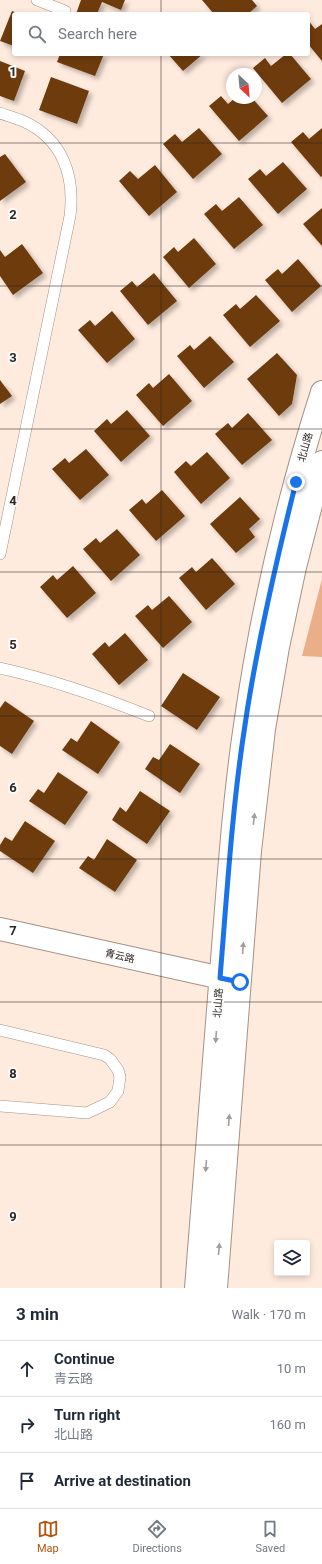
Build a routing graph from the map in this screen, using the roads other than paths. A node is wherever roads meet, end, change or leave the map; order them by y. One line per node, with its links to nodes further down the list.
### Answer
1 (37, 0): 2 (lane)
2 (65, 11)
3 (0, 113): 6 (lane)
4 (322, 392): 10 (street, 北山路)
5 (322, 462): 10 (street, 北山路, one-way to 5)
6 (0, 554)
7 (0, 668): 8 (lane)
8 (149, 716)
9 (0, 929): 10 (street, 青云路)
10 (230, 980): 13 (street, 北山路, one-way to 13); 14 (street, 北山路, one-way to 10)
11 (0, 1030): 12 (lane)
12 (0, 1106)
13 (196, 1288)
14 (216, 1288)

